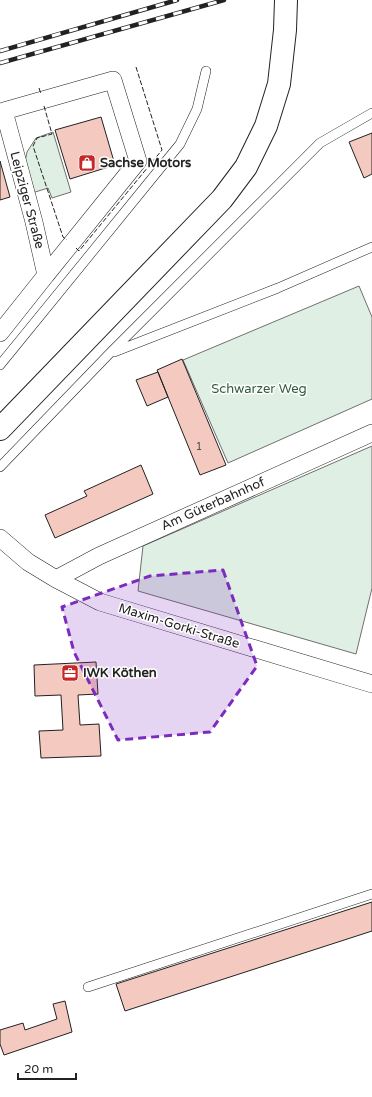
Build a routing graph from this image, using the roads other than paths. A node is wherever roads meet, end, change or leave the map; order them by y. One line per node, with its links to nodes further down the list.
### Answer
1 (286, 0): 9 (main road)
2 (206, 71): 8 (lane)
3 (372, 113): 7 (lane)
4 (372, 247): 7 (lane)
5 (46, 276): 5 (street, Leipziger Straße); 6 (street, Leipziger Straße)
6 (0, 333)
7 (110, 353): 11 (lane)
8 (0, 365)
9 (0, 429)
10 (372, 433): 13 (street, Am Güterbahnhof)
11 (0, 467)
12 (0, 538): 13 (street, Maxim-Gorki-Straße)
13 (56, 579): 14 (street, Maxim-Gorki-Straße)
14 (372, 684)
15 (372, 894): 16 (lane)
16 (88, 987)

